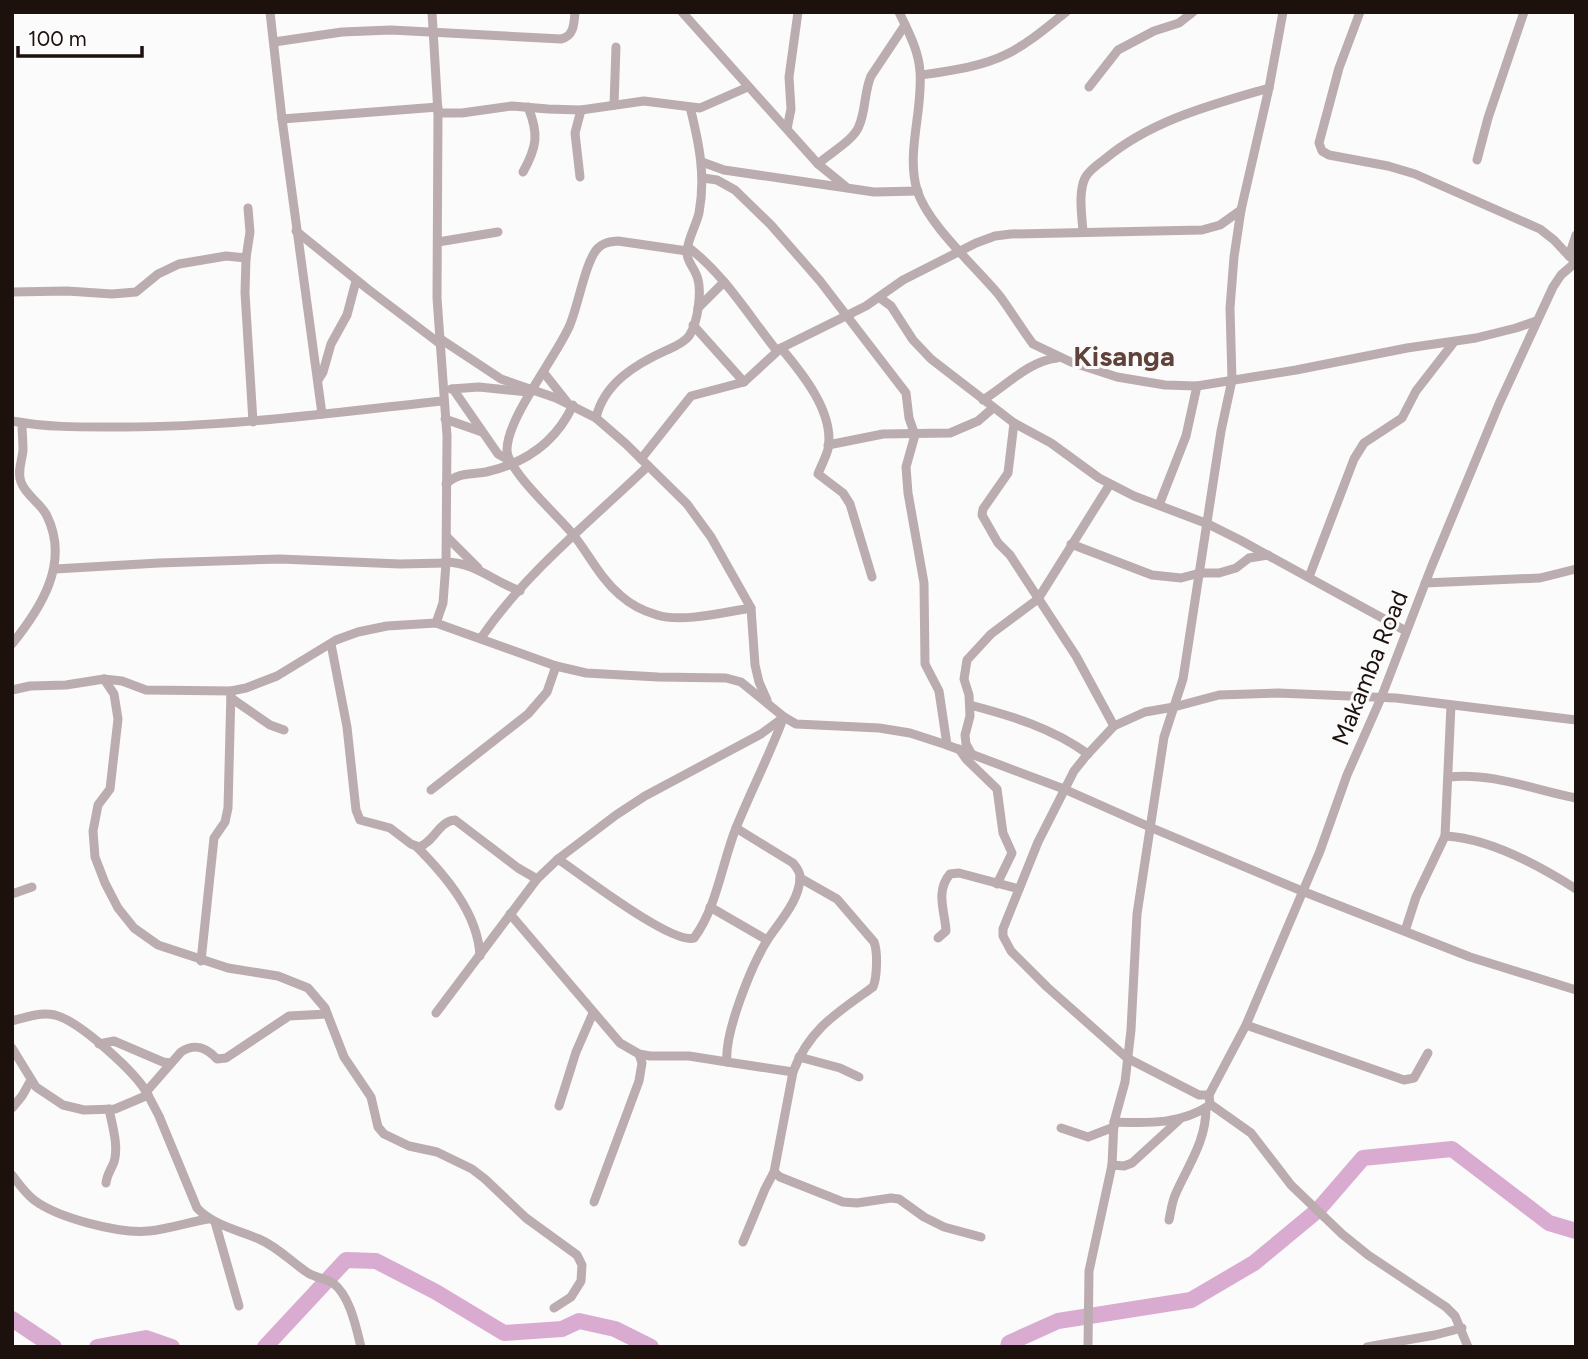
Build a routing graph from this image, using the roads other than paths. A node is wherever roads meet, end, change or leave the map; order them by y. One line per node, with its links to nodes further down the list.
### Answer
1 (270, 12): 14 (street)
2 (432, 12): 13 (street)
3 (575, 12): 13 (street)
4 (682, 12): 17 (street)
5 (798, 12): 26 (street)
6 (899, 12): 12 (street)
7 (1066, 12): 16 (street)
8 (1193, 12): 18 (street)
9 (1283, 12): 19 (street)
10 (1360, 12): 45 (street)
11 (1524, 12): 27 (street)
12 (905, 25): 16 (street); 29 (street)
13 (433, 32): 14 (street); 23 (street)
14 (274, 42): 25 (street)
15 (615, 47): 20 (street)
16 (921, 75): 34 (street)
17 (748, 87): 22 (street); 26 (street)
18 (1089, 87)
19 (1269, 88): 36 (street); 39 (street)
20 (614, 105): 22 (street); 24 (street)
21 (528, 107): 23 (street); 24 (street); 30 (street)
22 (690, 107): 28 (street)
23 (438, 110): 25 (street); 41 (street)
24 (581, 110): 31 (street)
25 (282, 119): 37 (street)
26 (788, 129): 29 (street)
27 (1477, 160)
28 (702, 162): 32 (street); 33 (street)
29 (818, 164): 33 (street)
30 (523, 172)
31 (580, 177)
32 (703, 178): 42 (street); 51 (street)
33 (845, 186): 34 (street)
34 (918, 191): 43 (street)
35 (248, 208): 44 (street)
36 (1241, 210): 39 (street); 60 (street)
37 (296, 231): 46 (street); 59 (street)
38 (498, 232): 41 (street)
39 (1083, 232): 43 (street)
40 (1576, 235): 45 (street)
41 (438, 242): 54 (street)
42 (688, 249): 47 (street); 50 (street); 58 (street)
43 (960, 251): 49 (street); 57 (street)
44 (246, 258): 48 (street); 72 (street)
45 (1572, 259): 52 (street, Makamba Road)
46 (356, 281): 54 (street); 59 (street)
47 (724, 282): 50 (street); 56 (street)
48 (12, 292)
49 (880, 298): 51 (street); 65 (street)
50 (697, 309): 53 (street)
51 (846, 314): 56 (street); 75 (street)
52 (1536, 321): 55 (street); 96 (street, Makamba Road)
53 (693, 325): 61 (street); 69 (street)
54 (439, 341): 63 (street); 64 (street)
55 (1454, 342): 60 (street); 95 (street)
56 (779, 349): 61 (street); 76 (street)
57 (1059, 357): 62 (street); 65 (street)
58 (544, 373): 63 (street); 66 (street)
59 (318, 380): 68 (street)
60 (1231, 380): 62 (street); 84 (street)
61 (744, 382): 78 (street)
62 (1197, 386): 83 (street)
63 (532, 392): 64 (street); 66 (street); 77 (street)
64 (446, 394): 68 (street); 70 (street); 74 (street)
65 (983, 400): 67 (street)
66 (570, 404): 69 (street); 77 (street)
67 (993, 408): 73 (street); 75 (street)
68 (322, 414): 72 (street)
69 (596, 418): 78 (street)
70 (445, 419): 74 (street); 81 (street)
71 (16, 421): 72 (street); 79 (street)
72 (253, 422)
73 (1014, 422): 82 (street); 98 (street)
74 (482, 432): 77 (street)
75 (915, 435): 76 (street); 118 (street)
76 (828, 445): 94 (street)
77 (510, 462): 81 (street); 85 (street)
78 (644, 463): 85 (street); 99 (street)
79 (20, 467): 80 (street); 90 (street)
80 (12, 482)
81 (446, 484): 86 (street)
82 (1110, 484): 83 (street); 87 (street)
83 (1158, 505): 84 (street)
84 (1208, 524): 88 (street); 93 (street)
85 (574, 535): 97 (street); 99 (street)
86 (447, 537): 89 (street); 92 (street)
87 (1070, 544): 93 (street); 98 (street)
88 (1268, 555): 93 (street); 95 (street)
89 (446, 563): 90 (street); 92 (street); 100 (street)
90 (55, 569): 103 (street)
91 (1576, 569): 96 (street)
92 (480, 570): 97 (street)
93 (1200, 573): 113 (street)
94 (872, 577)
95 (1309, 577): 101 (street)
96 (1425, 583): 101 (street, Makamba Road)
97 (520, 591): 102 (street)
98 (1038, 599): 111 (street); 116 (street)
99 (751, 608): 110 (street)
100 (436, 623): 102 (street); 104 (street)
101 (1406, 631): 109 (street, Makamba Road)
102 (481, 638): 105 (street)
103 (12, 644)
104 (331, 644): 108 (street); 129 (street)
105 (556, 666): 110 (street); 124 (street)
106 (104, 679): 107 (street); 108 (street); 145 (street)
107 (12, 690)
108 (231, 695): 117 (street); 145 (street)
109 (1381, 698): 112 (street); 113 (street); 137 (street, Makamba Road)
110 (768, 702): 114 (street)
111 (970, 705): 120 (street); 121 (street)
112 (1451, 705): 115 (street); 122 (street)
113 (1174, 707): 116 (street); 127 (street)
114 (784, 717): 118 (street); 126 (street); 130 (street)
115 (1576, 720)
116 (1114, 726): 121 (street)
117 (284, 730)
118 (947, 745): 119 (street)
119 (959, 749): 120 (street); 133 (street)
120 (971, 753): 123 (street)
121 (1088, 754): 123 (street)
122 (1449, 777): 125 (street); 128 (street)
123 (1064, 789): 127 (street); 135 (street)
124 (431, 790)
125 (1576, 798)
126 (736, 828): 131 (street); 139 (street)
127 (1152, 828): 137 (street); 157 (street)
128 (1445, 836): 136 (street); 141 (street)
129 (416, 846): 132 (street); 144 (street)
130 (558, 859): 132 (street); 139 (street)
131 (800, 878): 143 (street); 156 (street)
132 (537, 879): 140 (street)
133 (997, 884): 135 (street); 142 (street)
134 (32, 887): 138 (street)
135 (1019, 889): 157 (street)
136 (1576, 889)
137 (1302, 891): 141 (street); 151 (street, Makamba Road)
138 (12, 894)
139 (710, 907): 143 (street)
140 (510, 914): 144 (street); 148 (street)
141 (1405, 931): 146 (street)
142 (938, 938)
143 (767, 940): 158 (street)
144 (480, 956): 147 (street)
145 (201, 961): 149 (street)
146 (1576, 990)
147 (436, 1013)
148 (593, 1013): 155 (street); 165 (street)
149 (327, 1014): 159 (street); 181 (street)
150 (12, 1021): 152 (street)
151 (1246, 1025): 154 (street); 164 (street, Makamba Road)
152 (99, 1044): 159 (street); 163 (street)
153 (12, 1048): 162 (street)
154 (1428, 1053)
155 (639, 1054): 158 (street); 175 (street)
156 (799, 1058): 160 (street); 161 (street)
157 (1127, 1058): 164 (street); 169 (street)
158 (727, 1062): 160 (street)
159 (172, 1063): 163 (street)
160 (793, 1072): 172 (street)
161 (859, 1077)
162 (31, 1080): 166 (street); 167 (street)
163 (147, 1093): 167 (street); 176 (street)
164 (1208, 1102): 168 (street); 177 (street, Makamba Road); 182 (street)
165 (559, 1105)
166 (12, 1108)
167 (109, 1110): 174 (street)
168 (1179, 1120): 169 (street); 171 (street)
169 (1114, 1124): 170 (street); 171 (street)
170 (1061, 1128)
171 (1112, 1165): 184 (street)
172 (774, 1172): 178 (street); 179 (street)
173 (12, 1175): 176 (street)
174 (106, 1184)
175 (594, 1202)
176 (212, 1220): 180 (street); 183 (street)
177 (1169, 1220)
178 (981, 1237)
179 (743, 1242)
180 (239, 1306)
181 (554, 1308)
182 (1462, 1328): 185 (street); 186 (street)
183 (360, 1347)
184 (1088, 1347)
185 (1367, 1347)
186 (1468, 1347)

